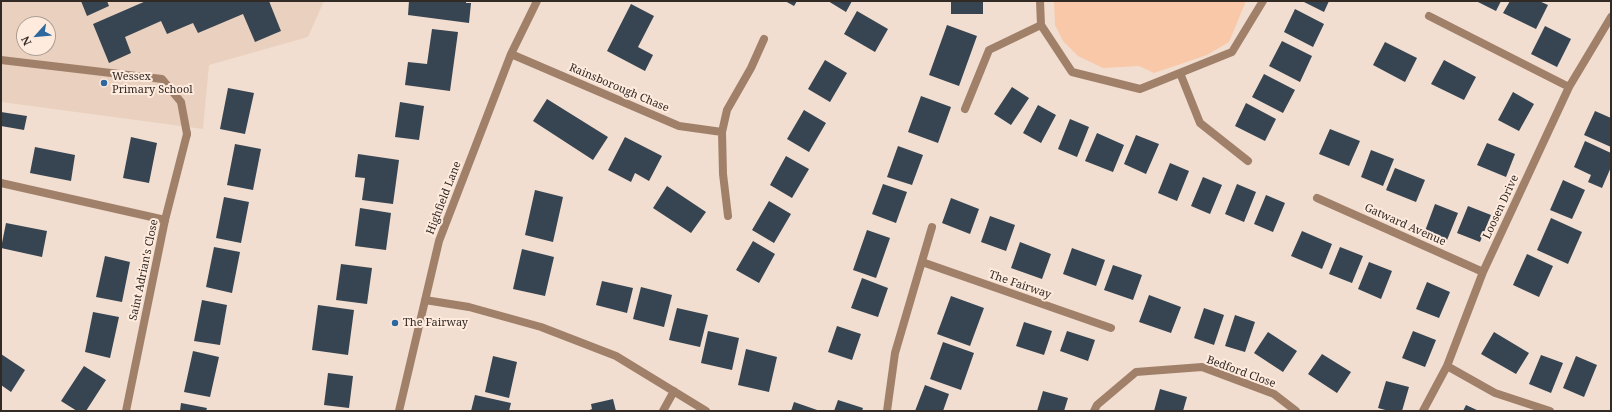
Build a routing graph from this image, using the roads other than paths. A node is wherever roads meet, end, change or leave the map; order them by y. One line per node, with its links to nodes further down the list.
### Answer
1 (537, 1): 8 (street, Highfield Lane)
2 (1040, 1): 6 (street)
3 (1263, 1): 10 (street)
4 (1429, 16): 11 (street)
5 (1611, 17): 11 (street, Loosen Drive)
6 (1041, 25): 10 (street); 12 (street)
7 (764, 39): 13 (street)
8 (511, 54): 13 (street, Rainsborough Chase); 22 (street, Highfield Lane)
9 (1, 60): 18 (street, Saint Adrian's Close)
10 (1180, 73): 14 (street)
11 (1569, 87): 21 (street, Loosen Drive)
12 (965, 109)
13 (722, 132): 17 (street)
14 (1248, 161)
15 (1, 183): 18 (street)
16 (1317, 198): 21 (street, Gatward Avenue)
17 (728, 216)
18 (165, 220): 26 (street, Saint Adrian's Close)
19 (932, 227): 20 (street)
20 (922, 262): 23 (street, The Fairway); 30 (street)
21 (1483, 272): 24 (street, Loosen Drive)
22 (426, 300): 25 (street); 27 (street, Highfield Lane)
23 (1110, 328)
24 (1447, 366): 33 (street, Loosen Drive); 34 (street)
25 (674, 391): 28 (street); 29 (street)
26 (126, 411)
27 (399, 411)
28 (663, 411)
29 (706, 411)
30 (887, 411)
31 (1094, 411): 32 (street, Bedford Close)
32 (1296, 411)
33 (1423, 411)
34 (1550, 411)

